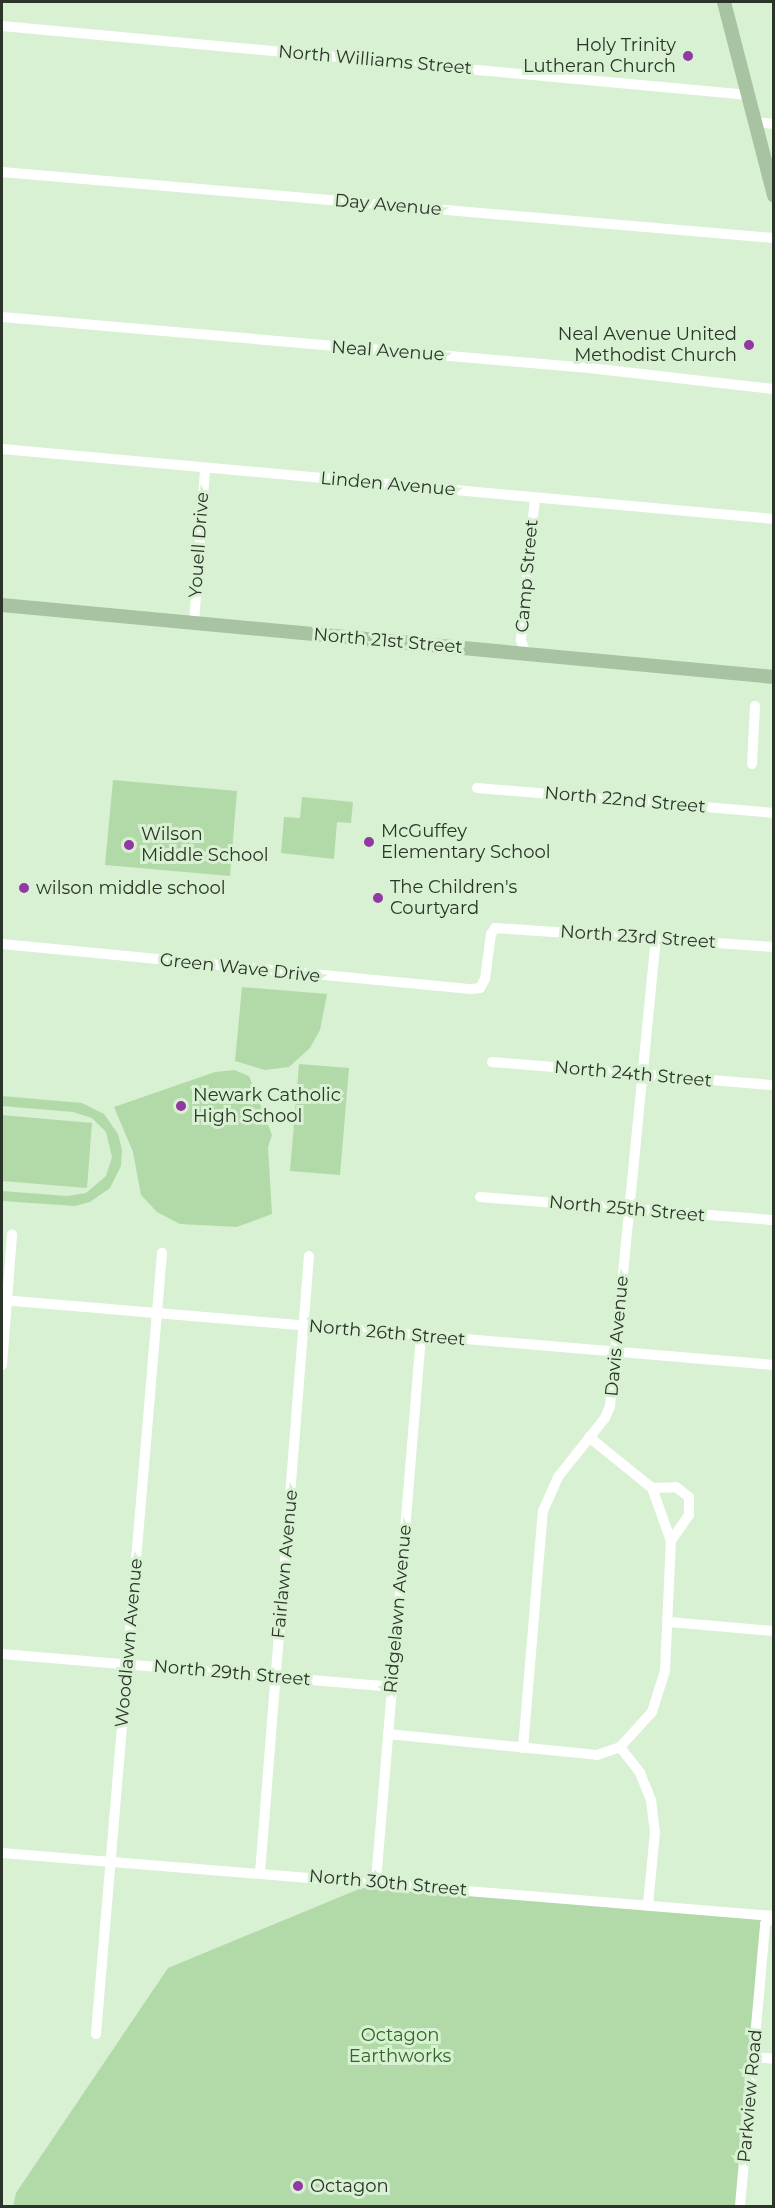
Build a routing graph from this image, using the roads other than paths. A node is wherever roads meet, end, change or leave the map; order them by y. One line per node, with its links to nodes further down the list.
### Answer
1 (724, 2): 3 (main road)
2 (2, 26): 3 (street, North Williams Street)
3 (748, 95): 4 (main road)
4 (755, 122): 5 (street); 7 (main road)
5 (774, 124)
6 (2, 172): 8 (street, Day Avenue)
7 (774, 196)
8 (774, 238)
9 (2, 316): 10 (street, Neal Avenue)
10 (774, 389)
11 (2, 449): 12 (street, Linden Avenue)
12 (205, 468): 13 (street, Linden Avenue); 16 (street, Youell Drive)
13 (535, 498): 14 (street, Linden Avenue); 17 (street, Camp Street)
14 (774, 519)
15 (2, 605): 16 (main road, North 21st Street)
16 (194, 623): 17 (main road, North 21st Street)
17 (526, 654): 18 (main road, North 21st Street)
18 (774, 677)
19 (755, 706): 20 (street)
20 (752, 764)
21 (477, 788): 22 (street, North 22nd Street)
22 (774, 813)
23 (656, 939): 25 (street, North 23rd Street); 26 (street, North 23rd Street); 28 (street, Davis Avenue)
24 (2, 944): 26 (street, Green Wave Drive)
25 (774, 947)
26 (480, 988)
27 (492, 1062): 28 (street, North 24th Street)
28 (642, 1074): 29 (street, North 24th Street); 31 (street, Davis Avenue)
29 (774, 1085)
30 (480, 1197): 31 (street, North 25th Street)
31 (627, 1209): 32 (street, North 25th Street); 40 (street, Davis Avenue)
32 (774, 1220)
33 (12, 1234): 36 (street)
34 (162, 1253): 37 (street, Woodlawn Avenue)
35 (309, 1256): 38 (street, Fairlawn Avenue)
36 (4, 1300): 37 (street, North 26th Street); 41 (street)
37 (157, 1313): 38 (street, North 26th Street); 49 (street, Woodlawn Avenue)
38 (304, 1325): 39 (street, North 26th Street); 50 (street, Fairlawn Avenue)
39 (421, 1335): 40 (street, North 26th Street); 51 (street, Ridgelawn Avenue)
40 (616, 1352): 42 (street, North 26th Street); 43 (street, Davis Avenue)
41 (2, 1365)
42 (774, 1365)
43 (589, 1437): 44 (street); 54 (street, Davis Avenue)
44 (652, 1488): 45 (street); 45 (street)
45 (671, 1541): 46 (street)
46 (669, 1622): 47 (street); 53 (street)
47 (774, 1631)
48 (2, 1654): 49 (street, North 29th Street)
49 (128, 1665): 50 (street, North 29th Street); 56 (street, Woodlawn Avenue)
50 (276, 1677): 51 (street, North 29th Street); 57 (street, Fairlawn Avenue)
51 (392, 1687): 52 (street, Ridgelawn Avenue)
52 (388, 1734): 54 (street); 58 (street, Ridgelawn Avenue)
53 (620, 1747): 54 (street); 59 (street)
54 (523, 1748)
55 (2, 1853): 56 (street, North 30th Street)
56 (111, 1860): 57 (street, North 30th Street); 62 (street, Woodlawn Avenue)
57 (260, 1873): 58 (street, North 30th Street)
58 (376, 1882): 59 (street, North 30th Street)
59 (648, 1905): 61 (street, North 30th Street)
60 (774, 1911): 61 (street, Parkview Road)
61 (773, 1916): 63 (street, Parkview Road)
62 (96, 2034)
63 (753, 2057): 64 (street); 65 (street, Parkview Road)
64 (774, 2059)
65 (740, 2206)

